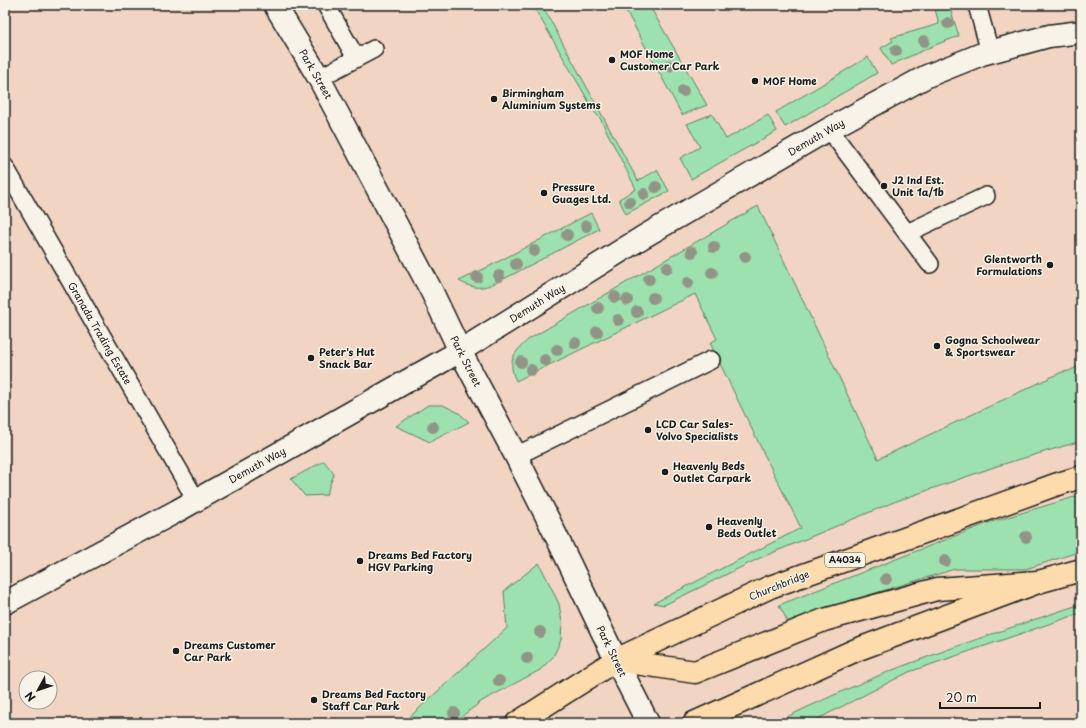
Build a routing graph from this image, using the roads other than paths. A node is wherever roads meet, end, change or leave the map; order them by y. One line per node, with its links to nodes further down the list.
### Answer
1 (275, 5): 8 (street, Park Street)
2 (326, 5): 7 (lane)
3 (977, 5): 6 (lane)
4 (1081, 32): 6 (street, Demuth Way)
5 (374, 49): 7 (lane)
6 (990, 52): 9 (street, Demuth Way)
7 (356, 58): 8 (lane)
8 (319, 78): 14 (street, Park Street)
9 (830, 129): 12 (lane); 14 (street, Demuth Way)
10 (5, 166): 18 (lane, Granada Trading Estate)
11 (986, 196): 12 (lane)
12 (908, 233): 13 (lane)
13 (930, 264)
14 (460, 351): 16 (street, Park Street); 18 (street, Demuth Way)
15 (711, 360): 16 (lane)
16 (516, 456): 22 (street, Park Street)
17 (1081, 477): 22 (main road, Churchbridge / A4034)
18 (196, 500): 21 (street, Demuth Way)
19 (1081, 570): 20 (main road)
20 (1038, 582): 22 (main road); 25 (main road)
21 (5, 603)
22 (616, 660): 23 (main road, Churchbridge / A4034); 24 (street, Park Street)
23 (517, 723)
24 (648, 723)
25 (694, 723)

